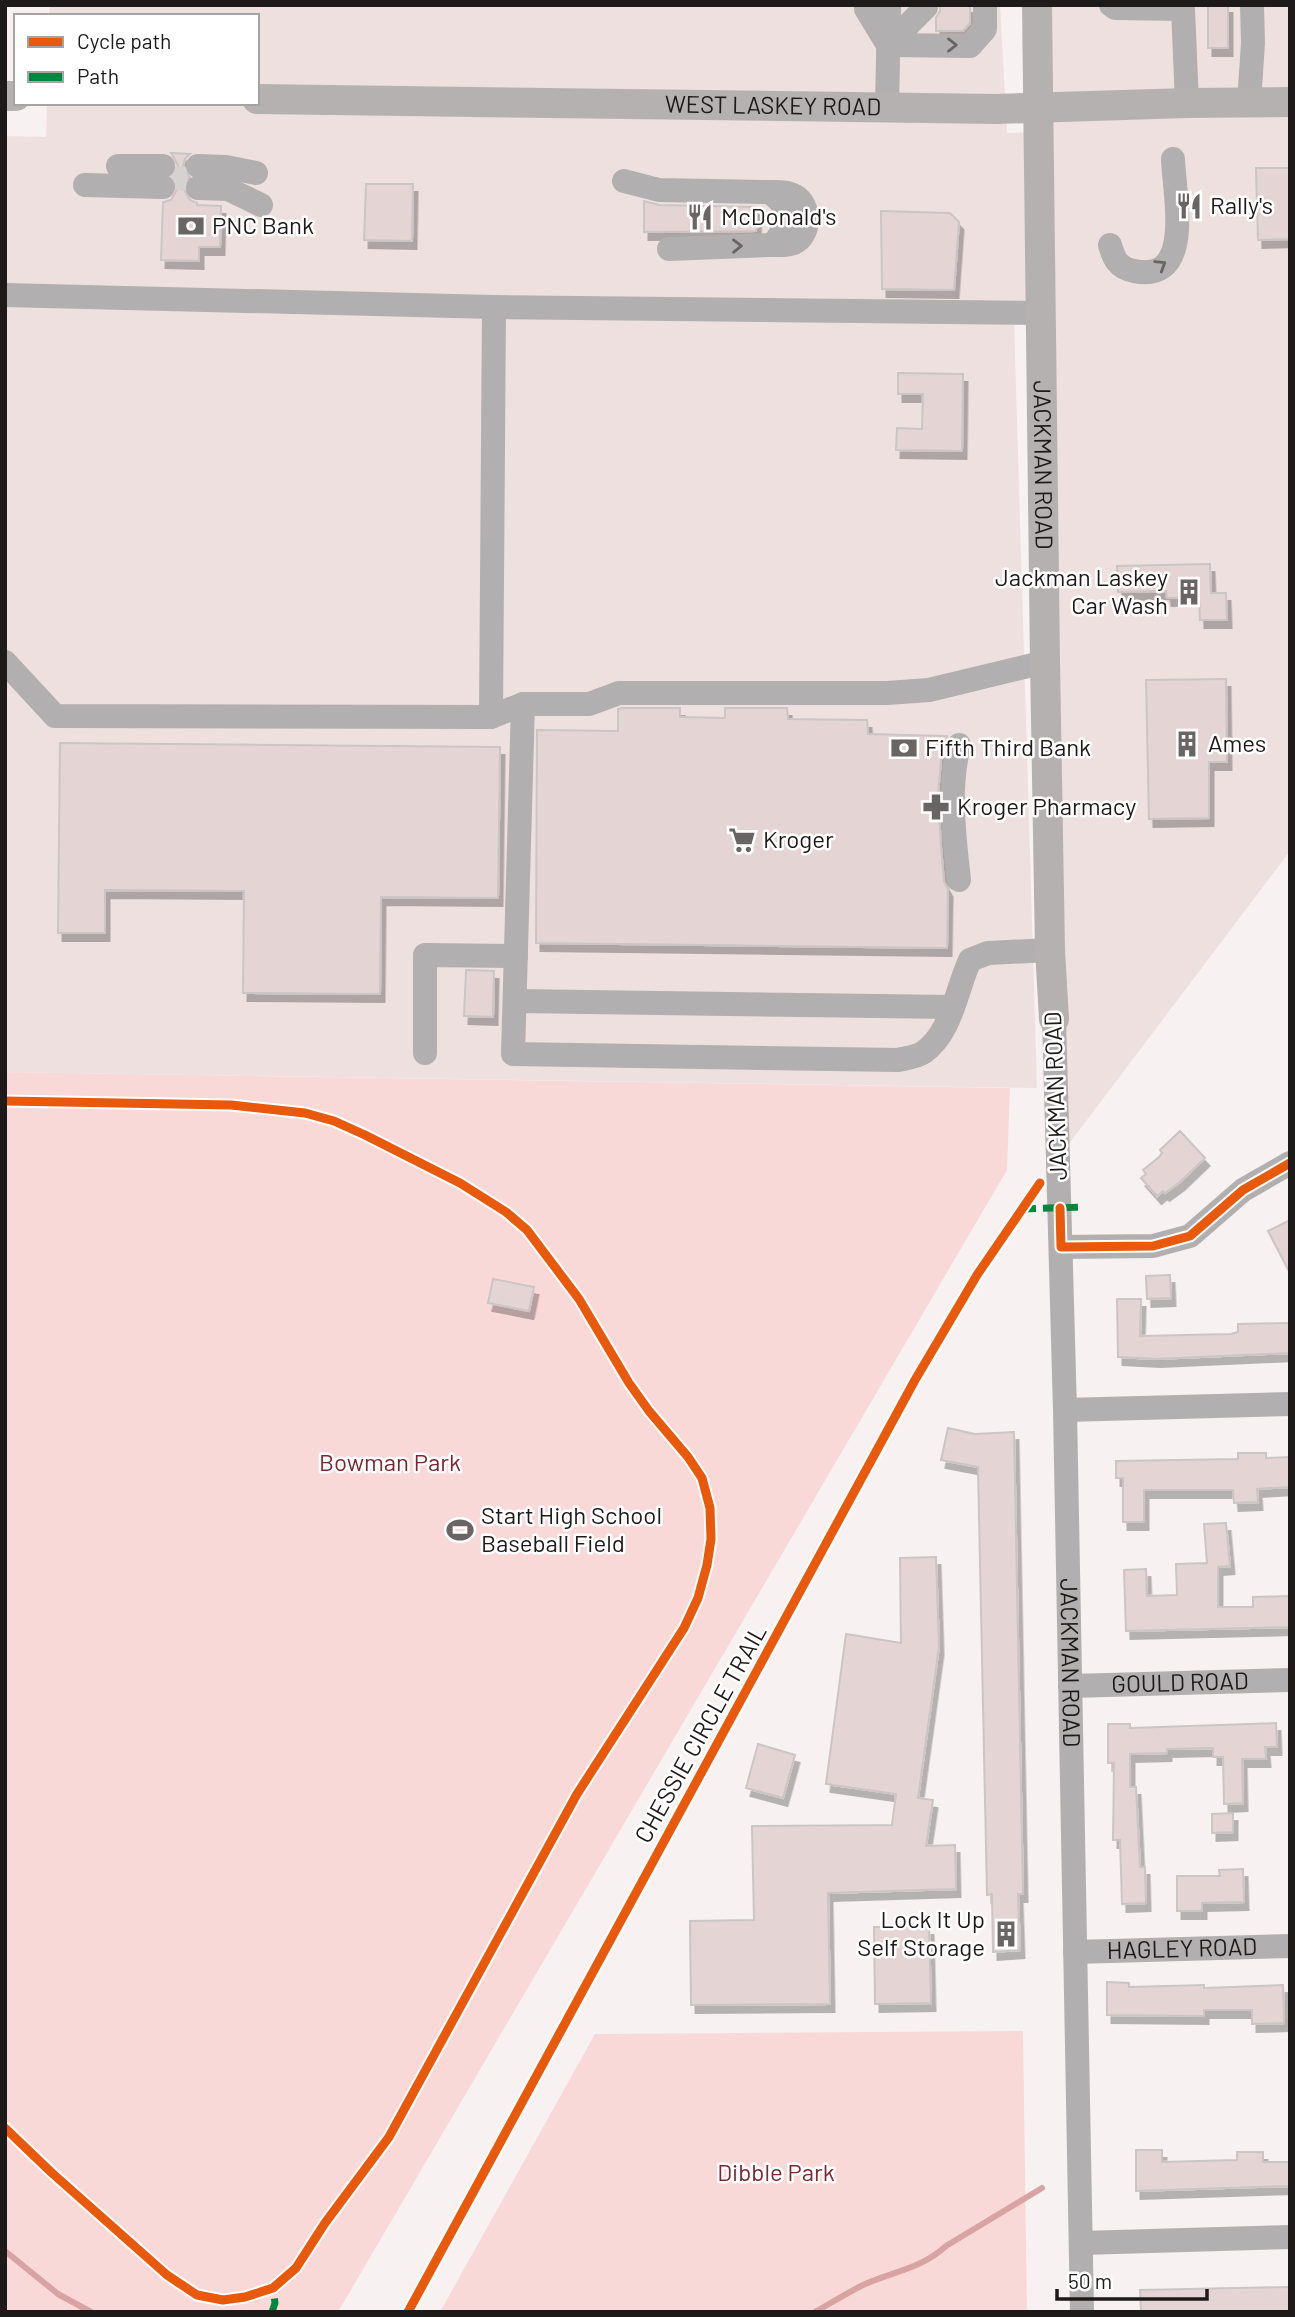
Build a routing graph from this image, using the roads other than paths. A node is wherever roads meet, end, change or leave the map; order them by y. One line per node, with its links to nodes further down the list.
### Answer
1 (985, 5): 7 (street, one-way to 1)
2 (1037, 5): 13 (main road, JACKMAN ROAD)
3 (1111, 5): 10 (street)
4 (1252, 5): 11 (street)
5 (878, 6): 7 (street)
6 (926, 7): 7 (street)
7 (888, 45): 12 (street)
8 (259, 99): 12 (main road, WEST LASKEY ROAD)
9 (1290, 102): 11 (main road, WEST LASKEY ROAD)
10 (1187, 103): 11 (main road, WEST LASKEY ROAD); 13 (main road, WEST LASKEY ROAD)
11 (1249, 103)
12 (887, 108): 13 (main road, WEST LASKEY ROAD)
13 (1039, 108): 23 (main road, JACKMAN ROAD)
14 (1173, 159): 19 (street, one-way to 14)
15 (101, 176): 15 (street)
16 (198, 178): 18 (street)
17 (624, 181): 20 (street, one-way to 17)
18 (260, 190)
19 (1110, 245)
20 (669, 249)
21 (5, 295): 22 (street)
22 (494, 307): 23 (street); 27 (street)
23 (1042, 313): 25 (main road, JACKMAN ROAD)
24 (5, 662): 27 (street)
25 (1045, 662): 26 (street); 30 (main road, JACKMAN ROAD)
26 (523, 704): 27 (street); 31 (street)
27 (491, 718)
28 (970, 852): 29 (street)
29 (959, 880)
30 (1050, 950): 33 (street); 34 (main road, JACKMAN ROAD)
31 (516, 956): 32 (street); 35 (street)
32 (515, 1001): 33 (street); 33 (street)
33 (953, 1007)
34 (1054, 1019): 37 (street, JACKMAN ROAD)
35 (425, 1053)
36 (1290, 1163): 37 (street)
37 (1061, 1247): 39 (street, JACKMAN ROAD)
38 (1290, 1404): 39 (street)
39 (1065, 1410): 41 (street, JACKMAN ROAD)
40 (1290, 1680): 41 (street, GOULD ROAD)
41 (1070, 1686): 43 (street, JACKMAN ROAD)
42 (1290, 1946): 43 (street, HAGLEY ROAD)
43 (1075, 1951): 45 (street, JACKMAN ROAD)
44 (1290, 2237): 45 (street)
45 (1081, 2243): 46 (street, JACKMAN ROAD)
46 (1082, 2312)

